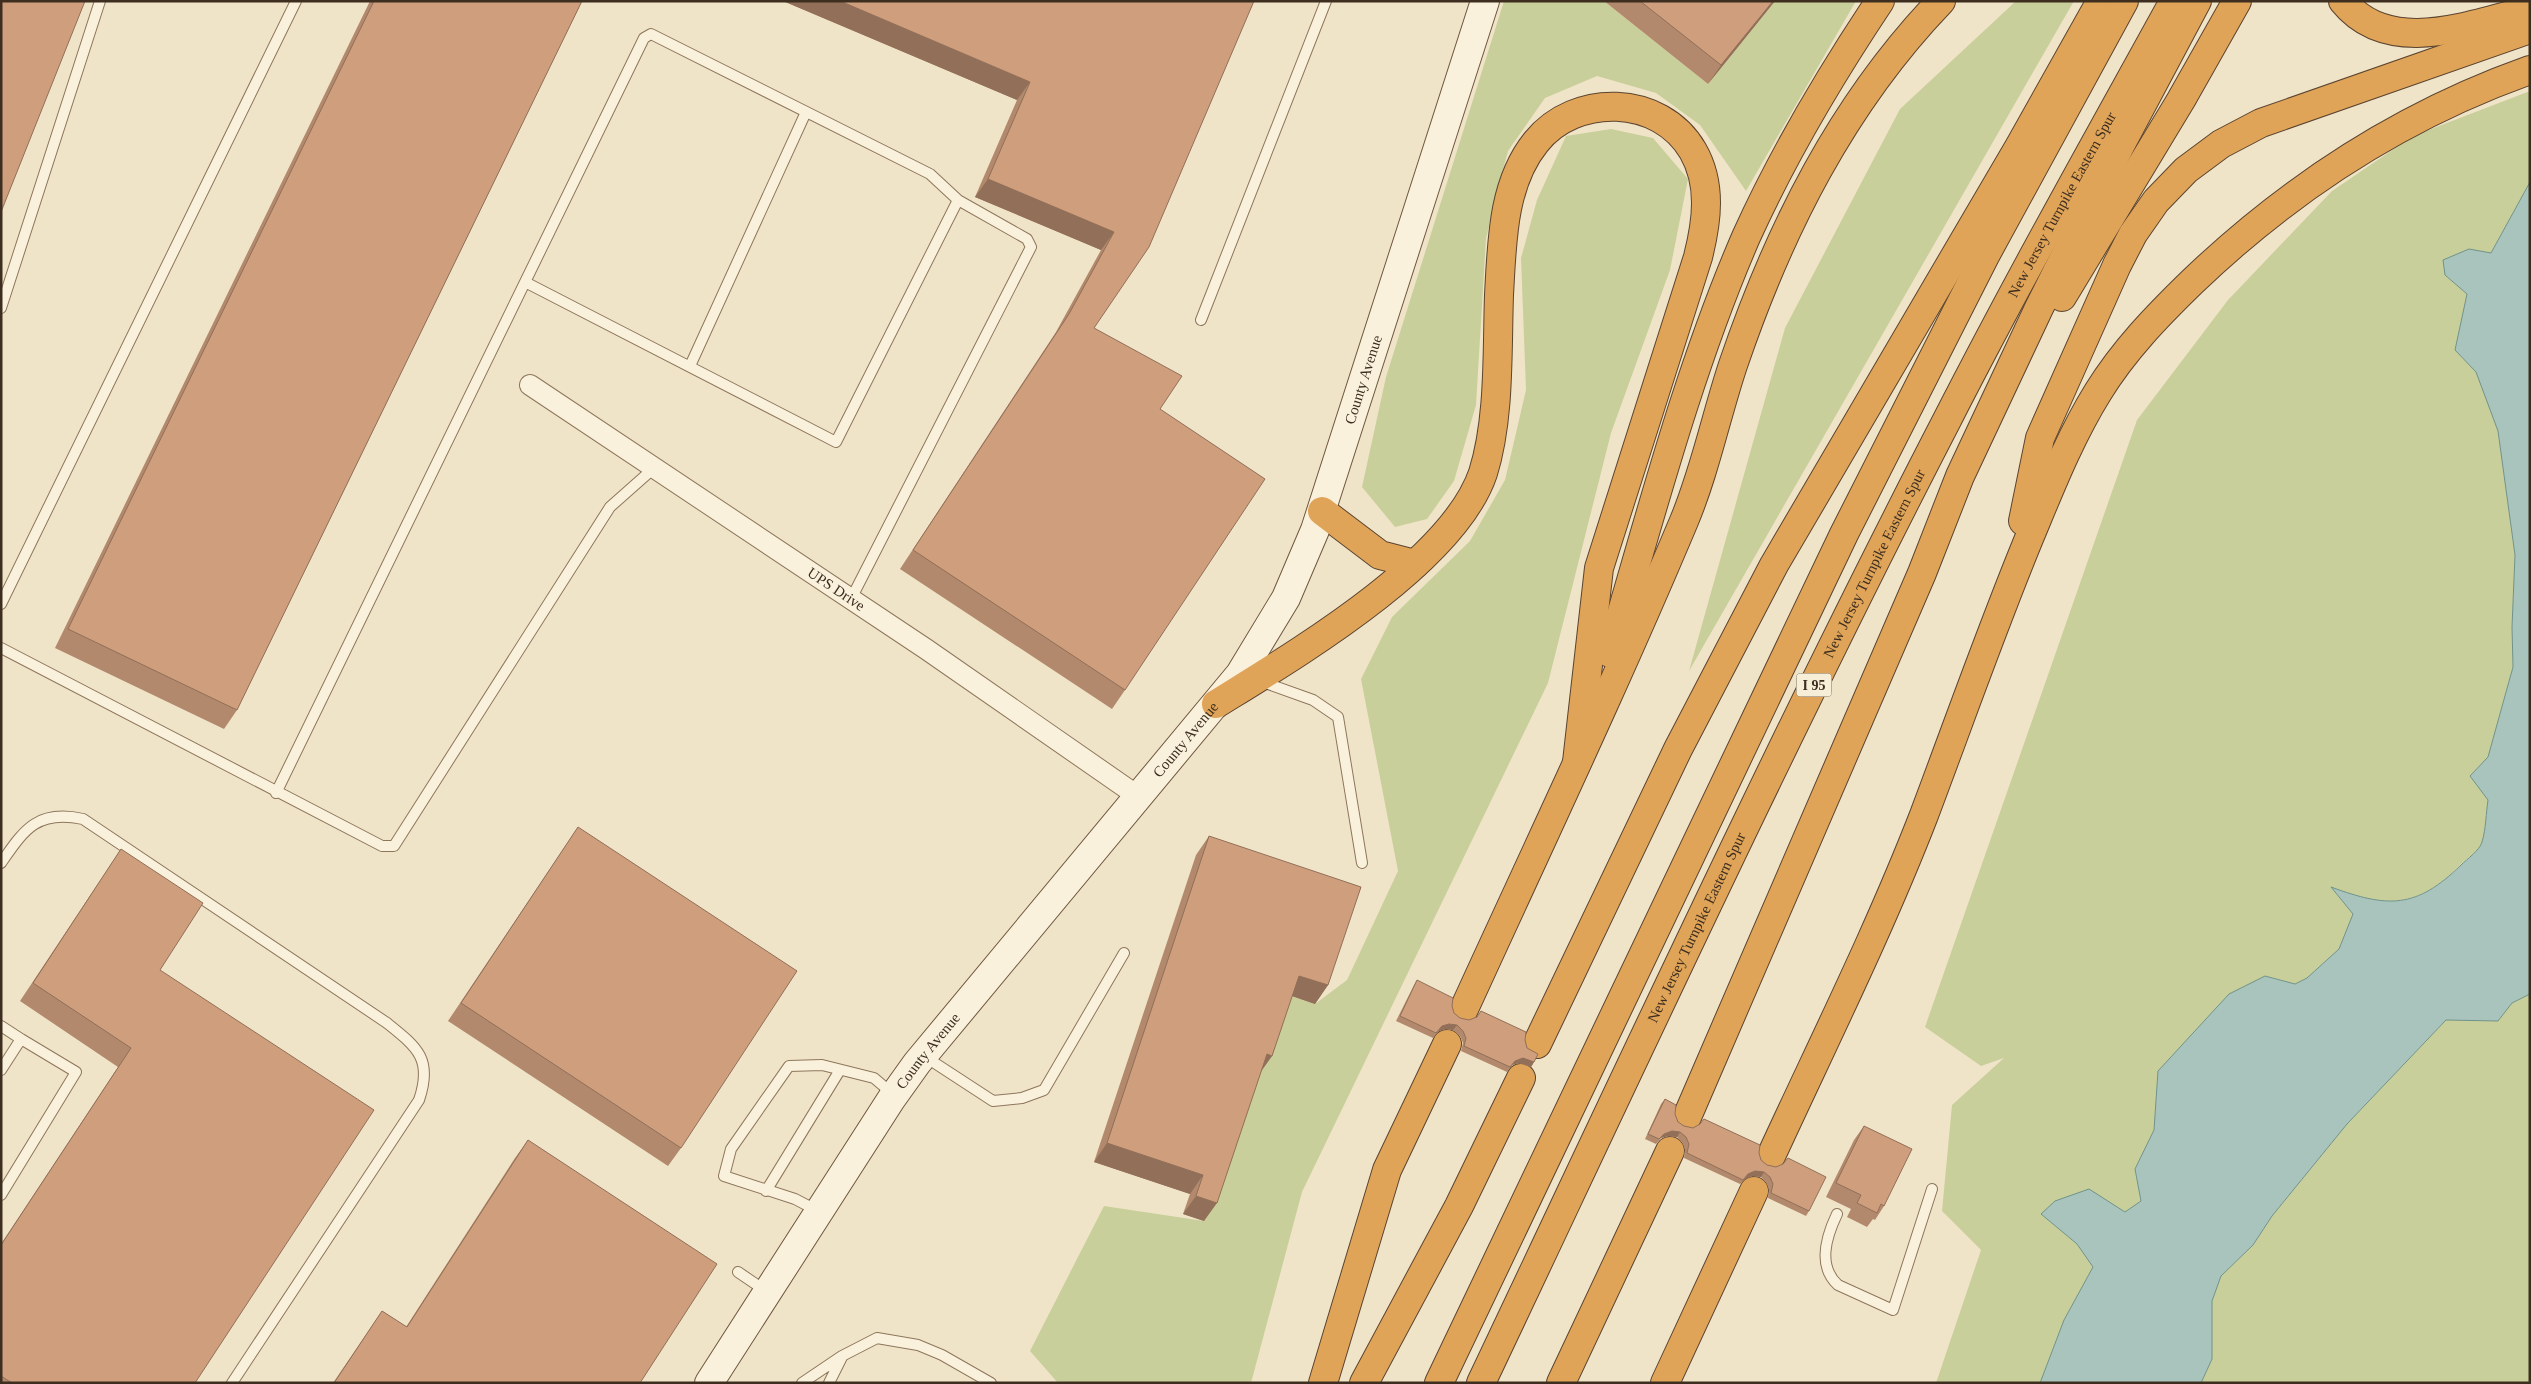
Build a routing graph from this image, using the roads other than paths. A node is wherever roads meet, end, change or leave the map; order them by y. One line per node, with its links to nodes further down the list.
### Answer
1 (100, 1): 19 (lane)
2 (296, 1): 30 (lane)
3 (1326, 1): 21 (lane)
4 (1485, 1): 25 (main road, County Avenue)
5 (1880, 1): 34 (highway)
6 (1941, 1): 34 (highway)
7 (2101, 1): 44 (highway)
8 (2124, 1): 69 (highway, I 95)
9 (2174, 1): 70 (highway, New Jersey Turnpike Eastern Spur / I 95)
10 (2197, 1): 27 (highway)
11 (2237, 1): 27 (highway)
12 (2343, 1): 13 (highway)
13 (2530, 10)
14 (2530, 29): 29 (highway)
15 (2530, 70): 29 (highway)
16 (806, 112): 17 (lane); 18 (lane); 22 (lane)
17 (958, 200): 22 (lane); 28 (lane)
18 (525, 282): 22 (lane); 35 (lane)
19 (5, 284): 20 (lane)
20 (1, 308)
21 (1201, 320)
22 (690, 366)
23 (530, 385): 24 (street, UPS Drive)
24 (654, 468): 28 (street, UPS Drive); 35 (lane)
25 (1322, 511): 26 (highway); 32 (main road, County Avenue)
26 (1415, 564): 32 (highway); 34 (highway)
27 (1922, 573): 50 (highway)
28 (851, 599): 36 (street, UPS Drive)
29 (2004, 600): 52 (highway)
30 (1, 604)
31 (1, 648): 35 (lane)
32 (1248, 677): 33 (highway); 38 (lane)
33 (1216, 704): 36 (main road, County Avenue)
34 (1577, 762): 40 (highway)
35 (276, 793)
36 (1139, 797): 45 (main road, County Avenue)
37 (1, 863): 62 (lane)
38 (1362, 863)
39 (1124, 953): 45 (lane)
40 (1464, 1009)
41 (1, 1026): 42 (lane)
42 (21, 1039): 46 (lane); 56 (lane)
43 (1447, 1044): 67 (highway)
44 (1538, 1044)
45 (923, 1056): 49 (main road, County Avenue)
46 (1, 1070)
47 (840, 1070): 49 (lane); 54 (lane); 54 (lane)
48 (1521, 1078): 68 (highway)
49 (894, 1094): 57 (main road, County Avenue)
50 (1687, 1117)
51 (1670, 1151): 71 (highway)
52 (1771, 1156)
53 (1932, 1189): 58 (lane)
54 (766, 1191): 57 (lane)
55 (1754, 1191): 72 (highway)
56 (1, 1195)
57 (819, 1212): 60 (main road, County Avenue)
58 (1837, 1214)
59 (738, 1272): 60 (lane)
60 (768, 1292): 63 (main road, County Avenue)
61 (842, 1356): 64 (lane); 65 (lane); 66 (lane)
62 (232, 1383)
63 (709, 1383)
64 (802, 1383)
65 (829, 1383)
66 (991, 1383)
67 (1323, 1383)
68 (1364, 1383)
69 (1439, 1383)
70 (1481, 1383)
71 (1561, 1383)
72 (1665, 1383)

